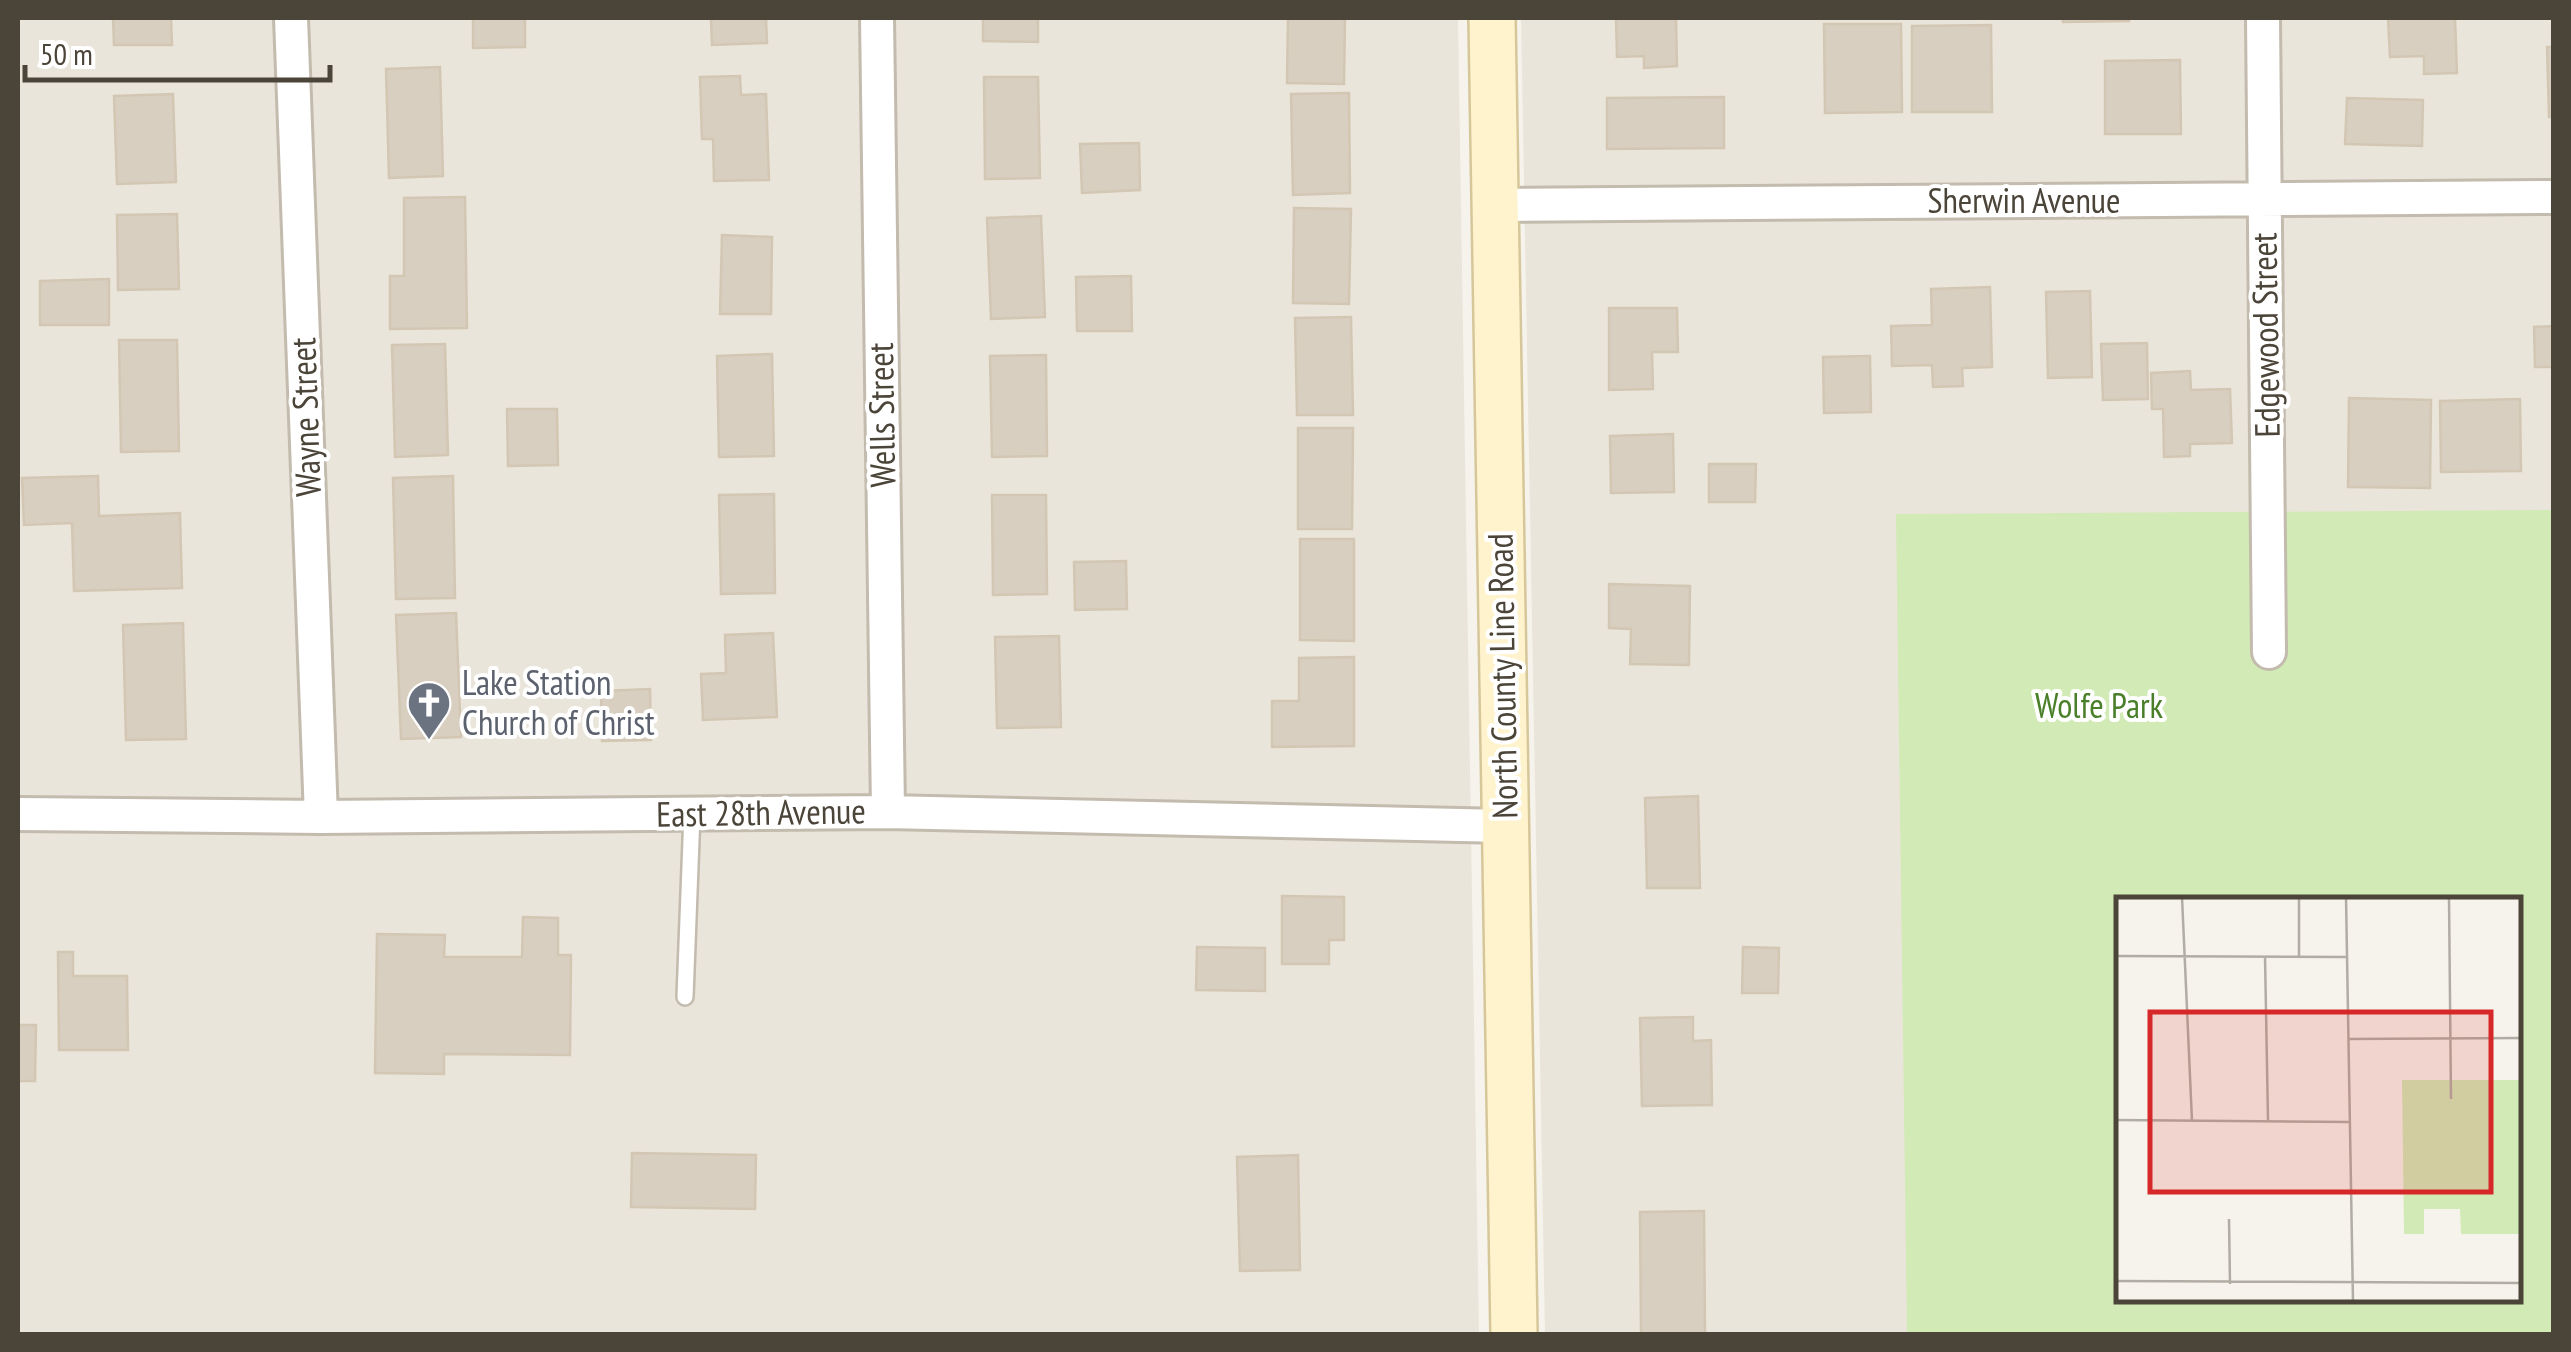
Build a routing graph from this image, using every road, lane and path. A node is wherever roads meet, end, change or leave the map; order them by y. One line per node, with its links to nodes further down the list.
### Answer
1 (291, 18): 12 (street, Wayne Street)
2 (877, 18): 9 (street, Wells Street)
3 (1492, 18): 7 (main road, North County Line Road)
4 (2263, 18): 6 (street, Edgewood Street)
5 (2554, 196): 6 (street, Sherwin Avenue)
6 (2264, 198): 7 (street, Sherwin Avenue); 8 (street, Edgewood Street)
7 (1495, 205): 13 (main road, North County Line Road)
8 (2269, 652)
9 (888, 812): 11 (street, East 28th Avenue); 13 (street, East 28th Avenue)
10 (18, 814): 12 (street, East 28th Avenue)
11 (692, 814): 12 (street, East 28th Avenue); 14 (lane)
12 (321, 816)
13 (1505, 826): 15 (main road, North County Line Road)
14 (684, 998)
15 (1514, 1334)

